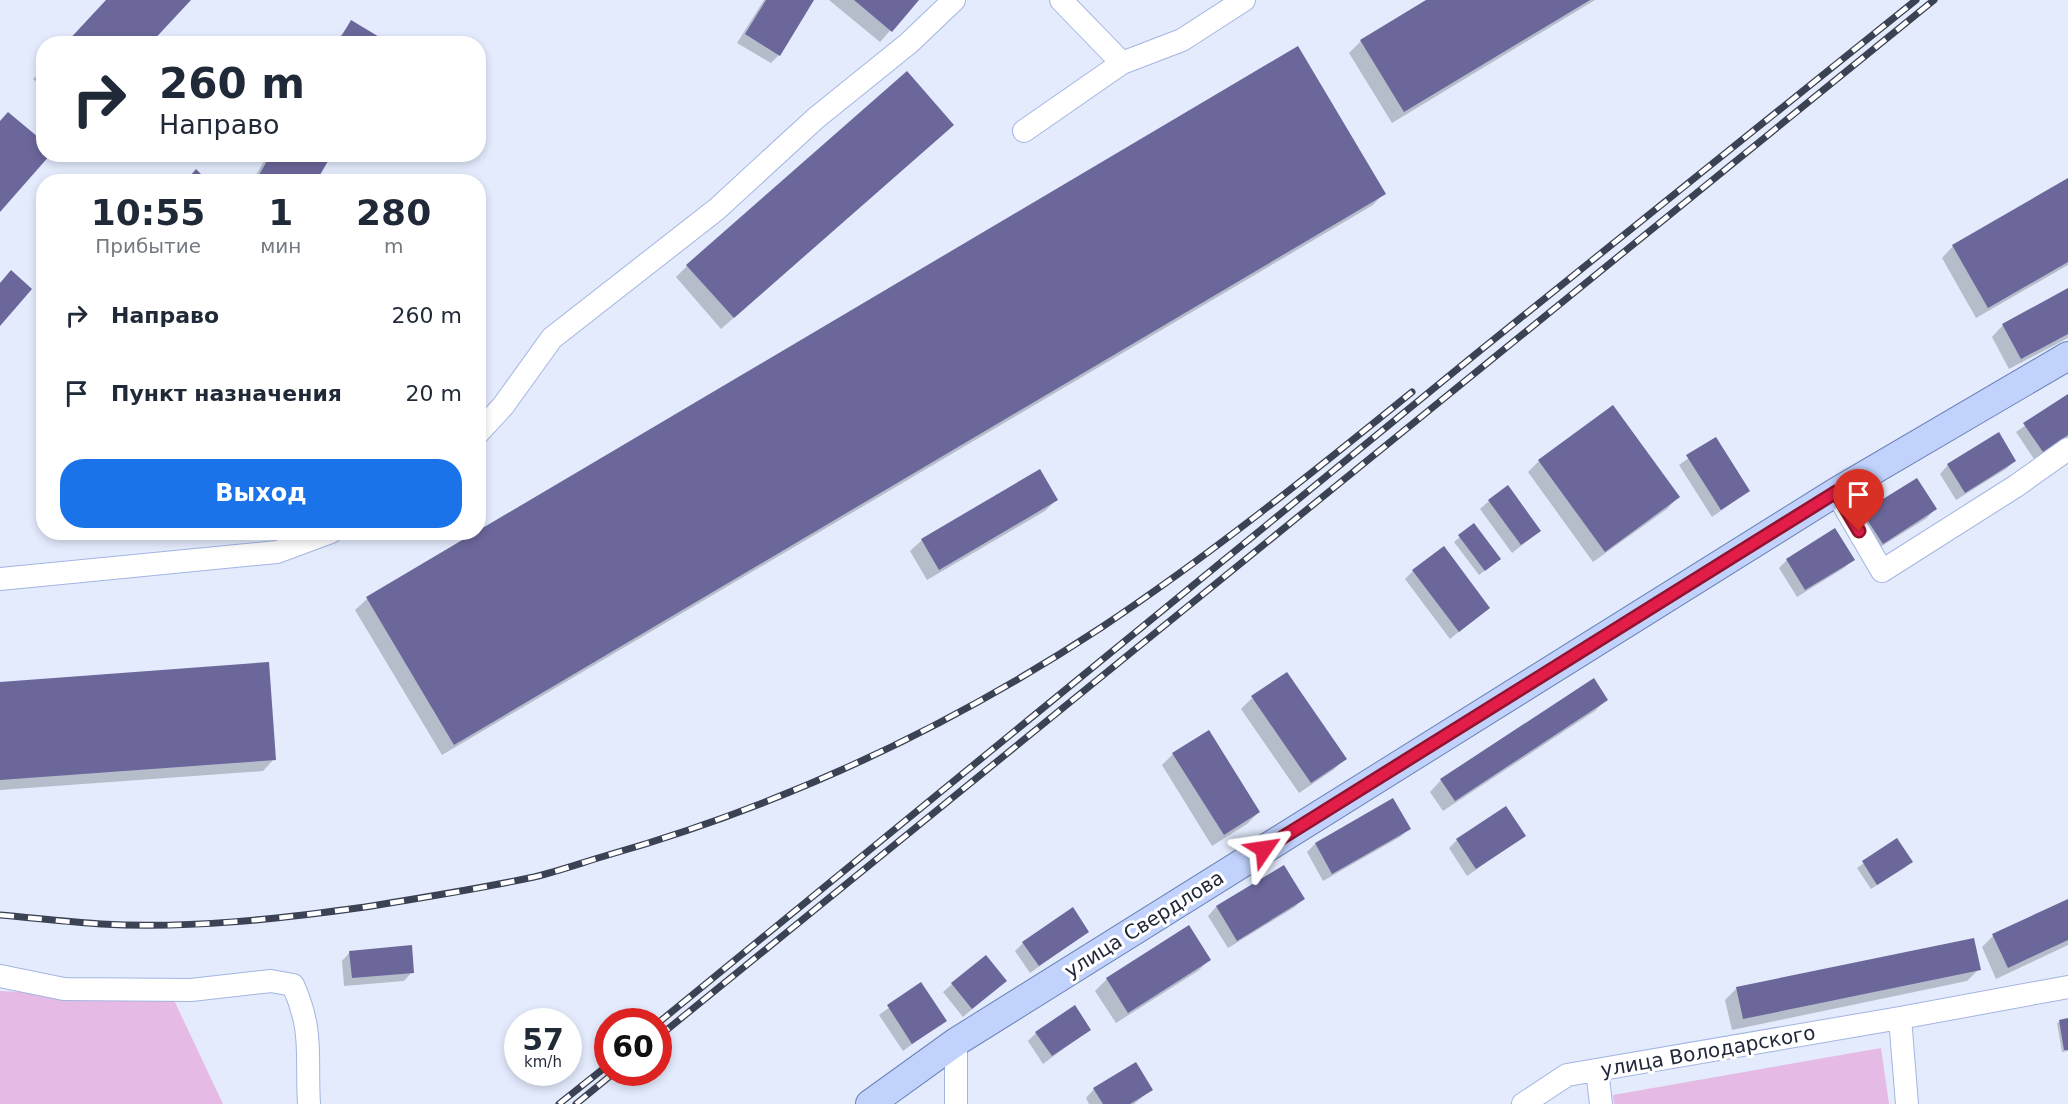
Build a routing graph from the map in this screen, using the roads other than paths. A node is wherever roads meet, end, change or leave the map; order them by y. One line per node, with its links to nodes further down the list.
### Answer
1 (954, 0): 7 (street)
2 (1061, 0): 4 (street)
3 (1244, 0): 4 (street)
4 (1122, 63): 5 (street)
5 (1024, 130)
6 (2068, 356): 9 (main road, улица Свердлова)
7 (486, 424)
8 (2068, 449): 9 (street)
9 (1836, 492): 15 (main road, улица Свердлова)
10 (310, 540): 11 (street)
11 (0, 579)
12 (0, 976): 17 (street)
13 (2068, 987): 14 (street, улица Володарского)
14 (1900, 1018): 16 (street, улица Володарского); 22 (street)
15 (956, 1042): 18 (main road, улица Свердлова); 19 (street)
16 (1597, 1070): 20 (street, улица Володарского); 21 (street)
17 (309, 1104)
18 (870, 1104)
19 (956, 1104)
20 (1523, 1104)
21 (1601, 1104)
22 (1907, 1104)

